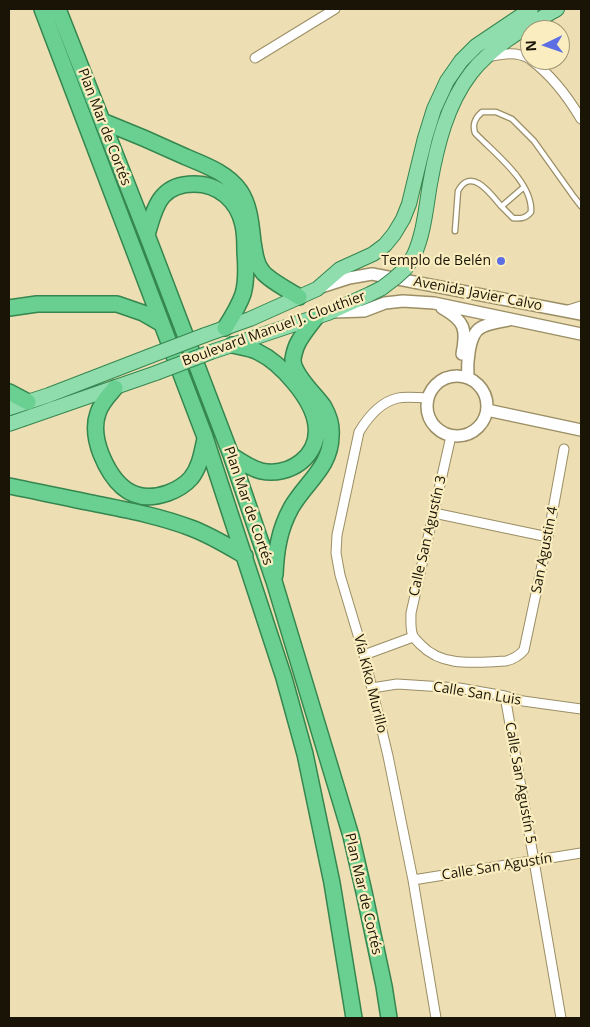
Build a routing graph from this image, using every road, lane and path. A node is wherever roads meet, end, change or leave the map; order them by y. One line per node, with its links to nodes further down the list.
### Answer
1 (42, 9): 32 (highway, Plan Mar de Cortés)
2 (58, 9): 17 (highway, Plan Mar de Cortés)
3 (335, 9): 10 (street)
4 (531, 9): 23 (main road, Boulevard Manuel J. Clouthier)
5 (557, 9): 6 (main road, Boulevard Manuel J. Clouthier)
6 (545, 20)
7 (520, 32): 9 (main road, Boulevard Manuel J. Clouthier)
8 (520, 55): 9 (street)
9 (488, 57): 29 (main road, Boulevard Manuel J. Clouthier, bridge)
10 (255, 58)
11 (542, 70): 13 (street)
12 (546, 70): 13 (street)
13 (548, 75): 15 (street)
14 (581, 100): 15 (street)
15 (573, 106): 16 (street)
16 (581, 117)
17 (102, 121): 22 (highway, Plan Mar de Cortés); 24 (highway)
18 (524, 187): 19 (lane); 19 (lane); 20 (lane)
19 (502, 206): 21 (lane)
20 (581, 206)
21 (455, 231)
22 (146, 235): 33 (highway); 48 (highway, Plan Mar de Cortés)
23 (317, 289): 24 (main road, Boulevard Manuel J. Clouthier); 28 (street, Avenida Javier Calvo)
24 (299, 297): 33 (main road, Boulevard Manuel J. Clouthier)
25 (434, 303): 29 (street, Avenida Javier Calvo); 31 (street, Avenida Javier Calvo); 36 (street)
26 (581, 306): 28 (street)
27 (9, 308): 32 (highway)
28 (565, 311): 30 (street, Avenida Javier Calvo)
29 (322, 314): 35 (main road, Boulevard Manuel J. Clouthier); 53 (highway)
30 (581, 314)
31 (513, 319): 34 (street, Avenida Javier Calvo); 36 (street)
32 (162, 324): 46 (highway, Plan Mar de Cortés)
33 (225, 328): 40 (main road, Boulevard Manuel J. Clouthier, bridge)
34 (581, 334)
35 (232, 345): 37 (main road, Boulevard Manuel J. Clouthier, bridge); 48 (highway)
36 (463, 377): 39 (street); 42 (street)
37 (115, 388): 43 (main road, Boulevard Manuel J. Clouthier); 46 (highway)
38 (9, 392): 40 (highway)
39 (427, 398): 45 (street); 55 (street, Vía Kiko Murillo)
40 (28, 402): 41 (main road, Boulevard Manuel J. Clouthier)
41 (9, 408)
42 (487, 410): 44 (street); 45 (street)
43 (9, 424)
44 (581, 430)
45 (451, 436): 50 (street, Calle San Agustín 3)
46 (205, 437): 52 (highway, Plan Mar de Cortés)
47 (564, 449): 51 (street, San Agustin 4)
48 (231, 455): 53 (highway, Plan Mar de Cortés)
49 (9, 486): 52 (highway)
50 (434, 513): 51 (street); 54 (street, Calle San Agustín 3)
51 (548, 537): 54 (street, San Agustin 4)
52 (245, 556): 62 (highway, Plan Mar de Cortés)
53 (274, 581): 63 (highway, Plan Mar de Cortés)
54 (413, 637): 55 (street)
55 (364, 655): 56 (street, Vía Kiko Murillo)
56 (372, 688): 57 (street, Calle San Luis); 61 (street, Vía Kiko Murillo)
57 (505, 696): 58 (street, Calle San Luis); 60 (street, Calle San Agustín 5)
58 (581, 709)
59 (581, 853): 60 (street, Calle San Agustín)
60 (534, 861): 61 (street, Calle San Agustín); 65 (street, Calle San Agustín 5)
61 (413, 880): 64 (street, Vía Kiko Murillo)
62 (354, 1018)
63 (390, 1018)
64 (436, 1018)
65 (561, 1018)

